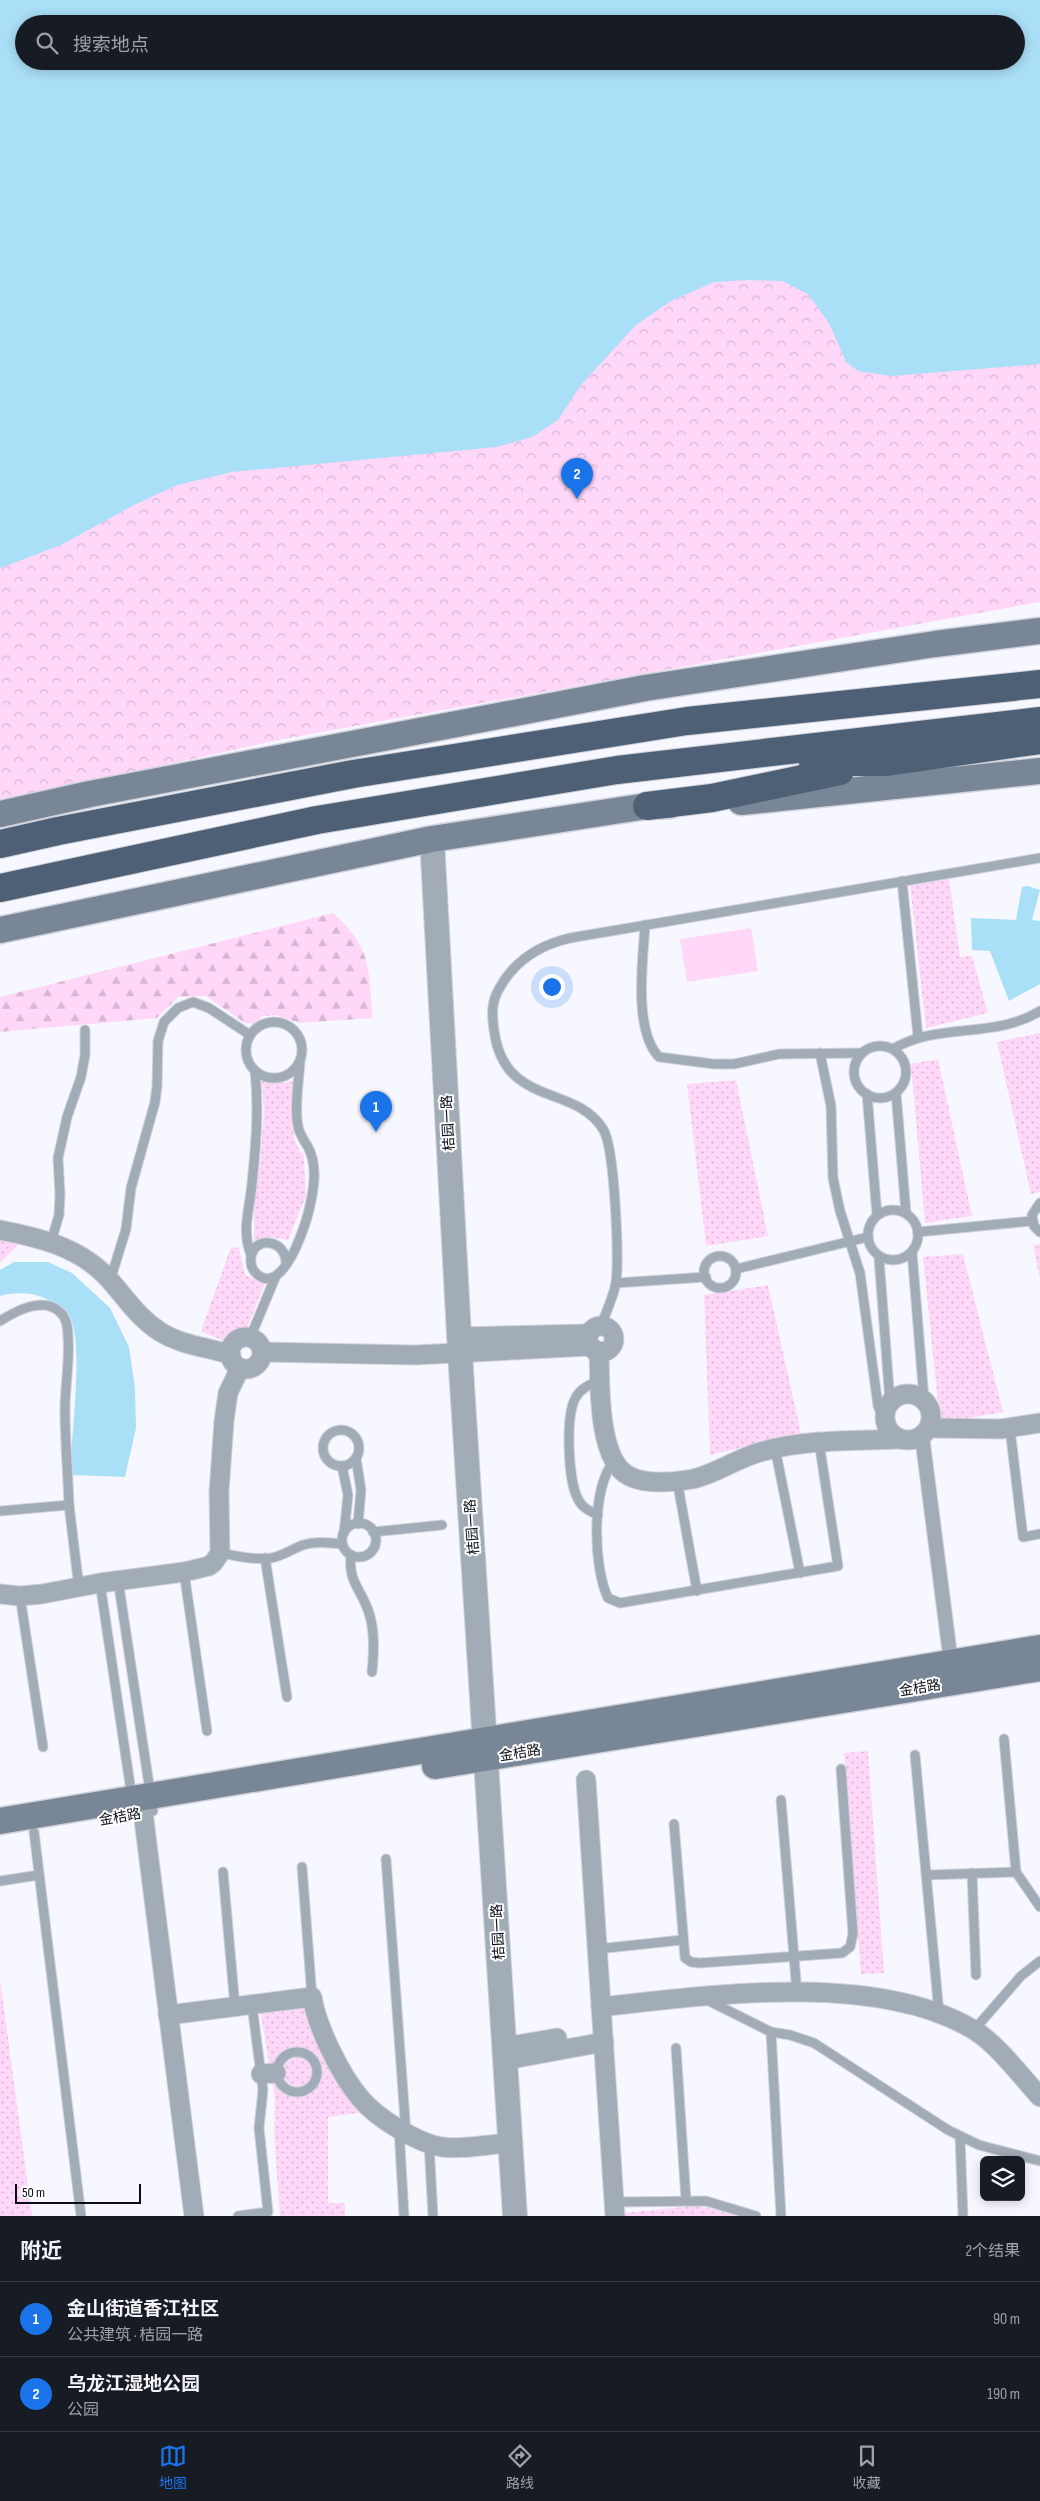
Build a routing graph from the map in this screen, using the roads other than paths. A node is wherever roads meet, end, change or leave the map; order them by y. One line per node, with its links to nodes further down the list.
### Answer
1 (1040, 631): 9 (main road)
2 (1040, 684): 11 (highway)
3 (1040, 721): 6 (highway)
4 (1040, 740): 5 (highway)
5 (888, 762): 6 (highway); 8 (highway)
6 (666, 763): 14 (highway)
7 (1040, 771): 8 (main road)
8 (647, 806): 10 (main road)
9 (0, 814)
10 (432, 838): 16 (main road); 50 (street, 桔园一路)
11 (0, 844)
12 (1040, 858): 13 (lane)
13 (902, 881): 15 (lane); 20 (lane)
14 (0, 888)
15 (645, 925): 22 (lane); 46 (lane)
16 (0, 930)
17 (1040, 1011): 20 (lane)
18 (85, 1030): 37 (lane)
19 (250, 1035): 24 (lane); 25 (lane); 45 (lane)
20 (918, 1036): 21 (lane)
21 (893, 1049): 23 (lane); 26 (lane)
22 (820, 1053): 23 (lane); 36 (lane)
23 (862, 1053): 27 (lane)
24 (300, 1061): 25 (lane); 41 (lane)
25 (255, 1071): 39 (lane)
26 (896, 1093): 27 (lane); 29 (lane)
27 (867, 1094): 30 (lane)
28 (1040, 1203): 31 (lane)
29 (906, 1213): 30 (lane); 33 (lane)
30 (877, 1215): 35 (lane)
31 (1032, 1220): 33 (lane); 34 (lane)
32 (0, 1230): 37 (street)
33 (918, 1232): 38 (lane)
34 (1040, 1232)
35 (868, 1237): 36 (lane); 40 (lane)
36 (850, 1241): 42 (lane); 55 (lane)
37 (51, 1242): 45 (street)
38 (912, 1252): 40 (lane); 53 (lane)
39 (251, 1255): 41 (lane); 44 (lane)
40 (879, 1258): 54 (lane)
41 (286, 1264): 44 (lane)
42 (736, 1269): 43 (lane); 43 (lane)
43 (706, 1277): 46 (lane)
44 (275, 1278): 49 (lane)
45 (110, 1281): 51 (street)
46 (616, 1283): 48 (lane)
47 (0, 1321): 66 (lane)
48 (595, 1339): 50 (street); 52 (street)
49 (256, 1345): 50 (street); 51 (street); 51 (street)
50 (460, 1345): 94 (street, 桔园一路)
51 (235, 1361): 75 (street)
52 (600, 1380): 63 (street); 68 (lane)
53 (924, 1399): 54 (street); 58 (street)
54 (890, 1402): 55 (street)
55 (885, 1422): 59 (street)
56 (1040, 1423): 57 (street)
57 (1010, 1429): 58 (street); 73 (lane)
58 (926, 1432): 59 (street); 87 (street)
59 (900, 1439): 60 (street)
60 (818, 1442): 61 (street); 79 (lane)
61 (775, 1448): 65 (street); 79 (lane)
62 (356, 1458): 64 (lane); 64 (lane); 69 (lane)
63 (615, 1460): 65 (street); 68 (lane)
64 (342, 1466): 72 (lane)
65 (677, 1480): 83 (lane)
66 (69, 1505): 67 (lane); 82 (lane)
67 (0, 1511)
68 (598, 1515): 83 (lane)
69 (358, 1524): 71 (lane); 72 (lane)
70 (442, 1525): 71 (lane)
71 (373, 1532): 76 (lane)
72 (344, 1533): 74 (lane)
73 (1040, 1534)
74 (342, 1544): 76 (lane); 77 (lane)
75 (220, 1553): 77 (lane); 78 (street)
76 (351, 1555): 89 (lane)
77 (265, 1558): 90 (lane)
78 (184, 1572): 80 (street); 91 (lane)
79 (800, 1573): 83 (lane)
80 (118, 1580): 81 (street); 99 (lane)
81 (100, 1583): 82 (street); 99 (lane)
82 (79, 1588): 85 (street)
83 (697, 1591)
84 (0, 1594): 85 (street)
85 (20, 1596): 93 (lane)
86 (1040, 1648): 87 (main road)
87 (951, 1663): 94 (main road)
88 (1040, 1668): 94 (main road, 金桔路)
89 (372, 1672)
90 (287, 1696)
91 (207, 1731)
92 (1004, 1739): 107 (lane)
93 (43, 1747)
94 (487, 1749): 99 (main road, 金桔路); 129 (street, 桔园一路)
95 (915, 1755): 110 (lane)
96 (841, 1769): 115 (lane)
97 (586, 1780): 114 (street)
98 (781, 1800): 115 (lane)
99 (143, 1806): 100 (main road); 102 (main road, 金桔路); 124 (street)
100 (0, 1820)
101 (674, 1824): 113 (lane)
102 (34, 1832): 103 (main road, 金桔路); 109 (lane)
103 (0, 1838)
104 (386, 1859): 132 (lane)
105 (302, 1867): 120 (lane)
106 (223, 1872): 121 (lane)
107 (1016, 1872): 108 (lane); 112 (lane)
108 (972, 1873): 110 (lane); 117 (lane)
109 (39, 1875): 111 (lane); 139 (lane)
110 (928, 1875): 123 (lane)
111 (0, 1881)
112 (1040, 1907)
113 (682, 1940): 114 (lane); 115 (lane)
114 (597, 1949): 122 (street)
115 (794, 1956): 118 (lane)
116 (1040, 1960): 125 (lane)
117 (976, 1975)
118 (797, 1993): 119 (street); 123 (street)
119 (701, 1996): 122 (street); 126 (lane)
120 (312, 1997): 121 (street); 132 (street)
121 (244, 2006): 124 (street); 130 (lane)
122 (601, 2007): 127 (street)
123 (939, 2014): 125 (street)
124 (168, 2016): 140 (street)
125 (974, 2030): 131 (street)
126 (771, 2032): 133 (lane); 146 (lane)
127 (603, 2036): 129 (street); 138 (street)
128 (676, 2048): 137 (lane)
129 (505, 2054): 134 (street, 桔园一路)
130 (269, 2074): 130 (lane); 141 (lane)
131 (1040, 2097)
132 (402, 2131): 135 (street); 142 (lane)
133 (960, 2136): 136 (lane); 147 (lane)
134 (510, 2142): 135 (street); 144 (street, 桔园一路)
135 (429, 2143): 143 (lane)
136 (1040, 2161)
137 (686, 2200): 138 (lane); 145 (lane)
138 (614, 2209)
139 (81, 2216)
140 (194, 2216)
141 (238, 2216)
142 (404, 2216)
143 (433, 2216)
144 (515, 2216)
145 (756, 2216)
146 (781, 2216)
147 (963, 2216)

